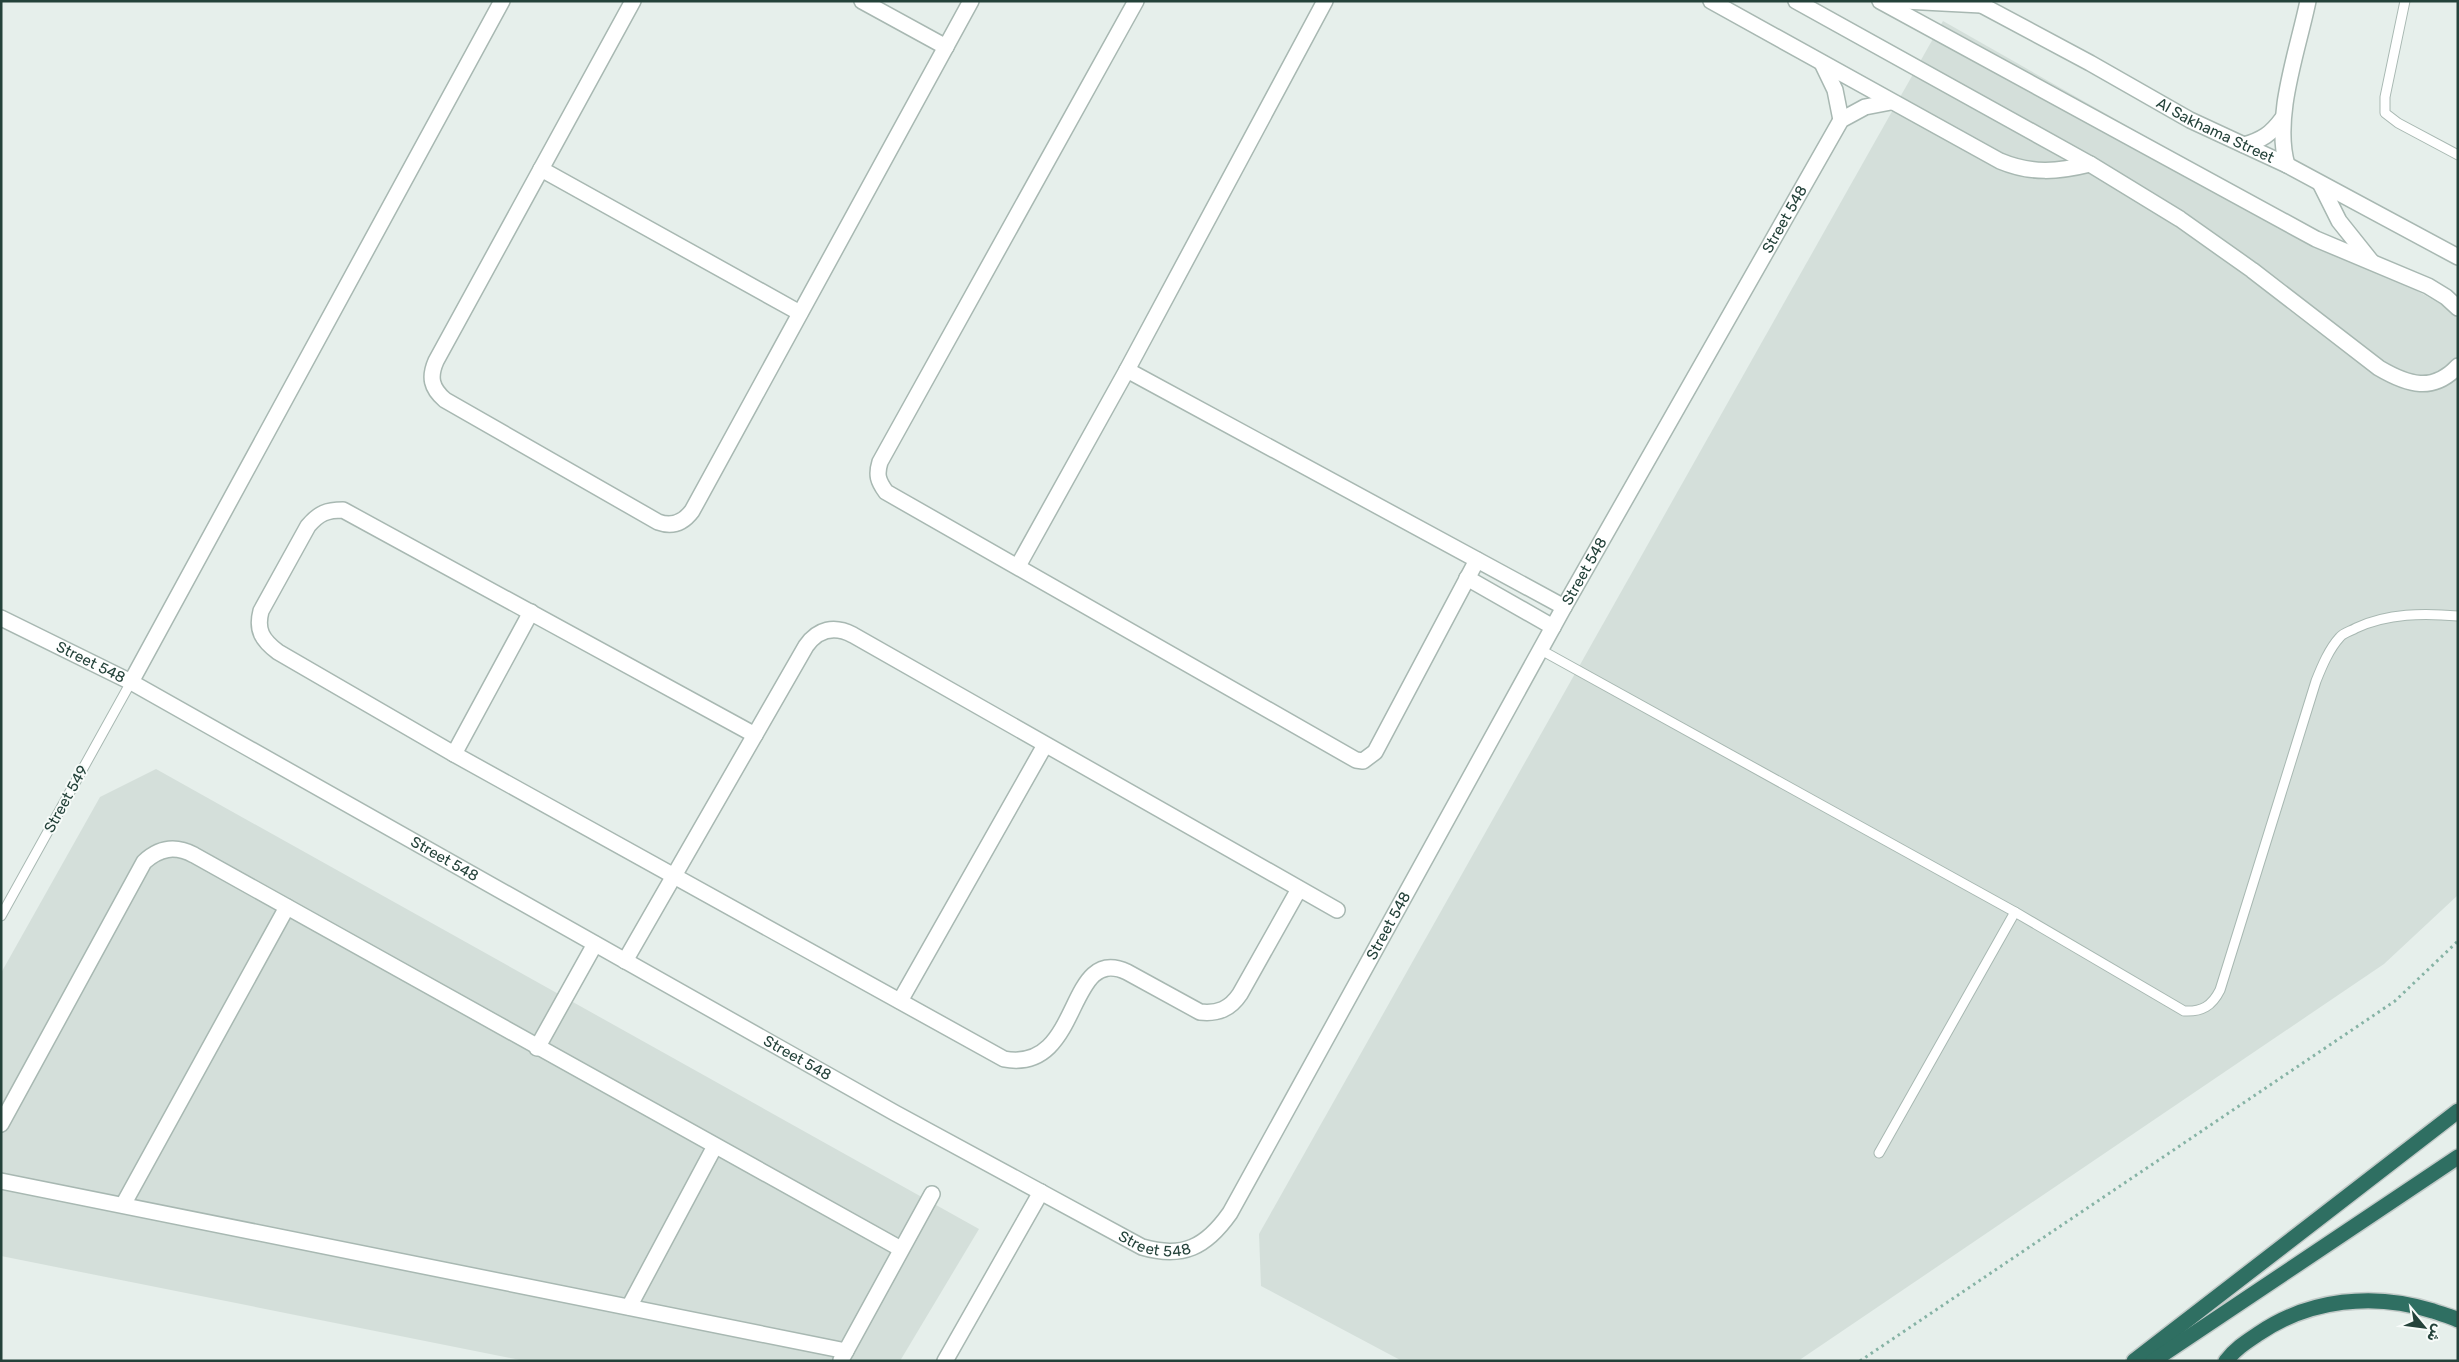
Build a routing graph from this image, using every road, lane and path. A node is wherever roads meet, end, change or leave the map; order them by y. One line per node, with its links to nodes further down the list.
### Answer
1 (502, 1): 40 (street)
2 (633, 1): 23 (street)
3 (862, 1): 14 (street)
4 (970, 1): 14 (street)
5 (1136, 1): 32 (street)
6 (1325, 1): 30 (street)
7 (1710, 1): 15 (street)
8 (1796, 1): 21 (street)
9 (1880, 1): 26 (street)
10 (1904, 1): 13 (street)
11 (2308, 1): 17 (street)
12 (2405, 1): 20 (lane)
13 (1978, 3): 19 (street, Al Sakhama Street)
14 (946, 47): 28 (street)
15 (1822, 62): 16 (street); 18 (street)
16 (1891, 102): 18 (street); 21 (street)
17 (2282, 119): 19 (street); 22 (street)
18 (1841, 120): 34 (street, Street 548)
19 (2244, 145): 22 (street, Al Sakhama Street)
20 (2458, 155)
21 (2090, 164): 29 (street)
22 (2286, 165): 24 (street, Al Sakhama Street)
23 (541, 169): 28 (street); 28 (street)
24 (2321, 185): 25 (street, Al Sakhama Street); 26 (street)
25 (2458, 257)
26 (2372, 263): 27 (street)
27 (2458, 308)
28 (800, 313)
29 (2458, 366)
30 (1127, 370): 31 (street); 32 (street)
31 (1477, 560): 33 (street); 34 (street)
32 (1018, 566): 33 (street)
33 (1467, 578): 38 (street)
34 (1564, 607): 38 (street, Street 548)
35 (531, 612): 41 (street); 43 (street); 43 (street)
36 (2458, 616): 48 (lane)
37 (1, 618): 40 (street, Street 548)
38 (1553, 627): 39 (street, Street 548)
39 (1541, 650): 48 (lane); 61 (street, Street 548)
40 (131, 682): 49 (lane, Street 549); 51 (street, Street 548)
41 (755, 735): 42 (street); 44 (street)
42 (1045, 745): 45 (street); 53 (street)
43 (454, 754): 44 (street)
44 (674, 876): 52 (street); 53 (street)
45 (1299, 888): 47 (street); 53 (street)
46 (287, 907): 54 (street); 56 (street); 63 (street)
47 (1337, 910)
48 (2015, 912): 58 (lane)
49 (1, 916)
50 (2458, 941): 69 (path)
51 (594, 944): 52 (street, Street 548); 54 (street)
52 (626, 961): 61 (street, Street 548)
53 (900, 1001)
54 (537, 1048): 57 (street)
55 (2458, 1111): 70 (highway)
56 (1, 1124)
57 (715, 1146): 64 (street); 65 (street)
58 (1879, 1153)
59 (2458, 1157): 71 (highway)
60 (1, 1181): 63 (street)
61 (1041, 1192): 68 (street)
62 (932, 1194): 64 (street)
63 (123, 1205): 65 (street)
64 (901, 1249): 67 (street)
65 (628, 1307): 67 (street)
66 (2458, 1320): 72 (highway)
67 (843, 1356)
68 (945, 1361)
69 (1860, 1361)
70 (2134, 1361)
71 (2153, 1361)
72 (2226, 1361)

